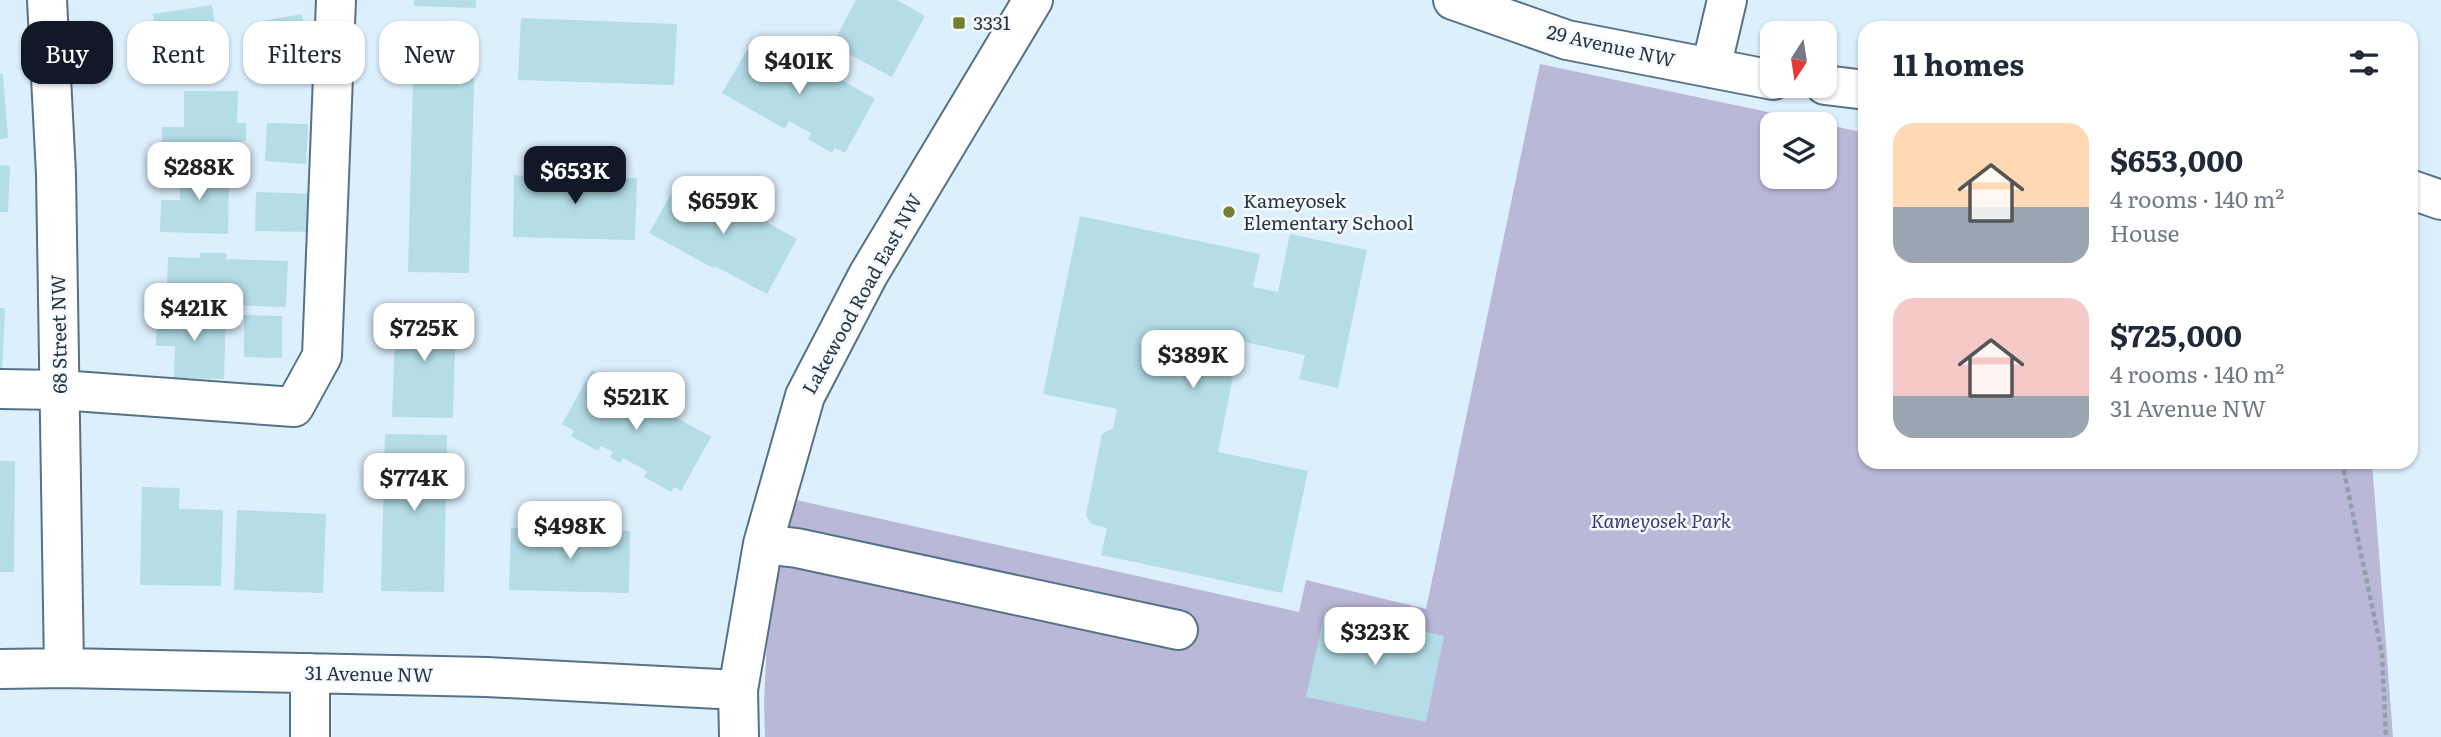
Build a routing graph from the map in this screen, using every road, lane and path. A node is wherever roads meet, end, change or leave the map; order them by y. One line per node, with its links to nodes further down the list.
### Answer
1 (47, 0): 11 (street, 68 Street NW)
2 (336, 0): 11 (street)
3 (1033, 0): 13 (street, Lakewood Road East NW)
4 (1453, 0): 6 (street, 29 Avenue NW)
5 (1727, 0): 6 (street)
6 (1711, 68): 7 (street, 29 Avenue NW)
7 (1760, 77)
8 (1838, 87): 9 (street)
9 (1858, 89)
10 (0, 389): 11 (street)
11 (60, 390): 15 (street, 68 Street NW)
12 (2343, 469): 21 (path)
13 (764, 544): 14 (street); 18 (street, Lakewood Road East NW)
14 (1178, 630)
15 (64, 668): 16 (street, 31 Avenue NW); 17 (street, 31 Avenue NW)
16 (0, 669)
17 (310, 673): 18 (street, 31 Avenue NW); 19 (street)
18 (738, 690): 20 (street, Lakewood Road East NW)
19 (310, 737)
20 (738, 737)
21 (2386, 737)

